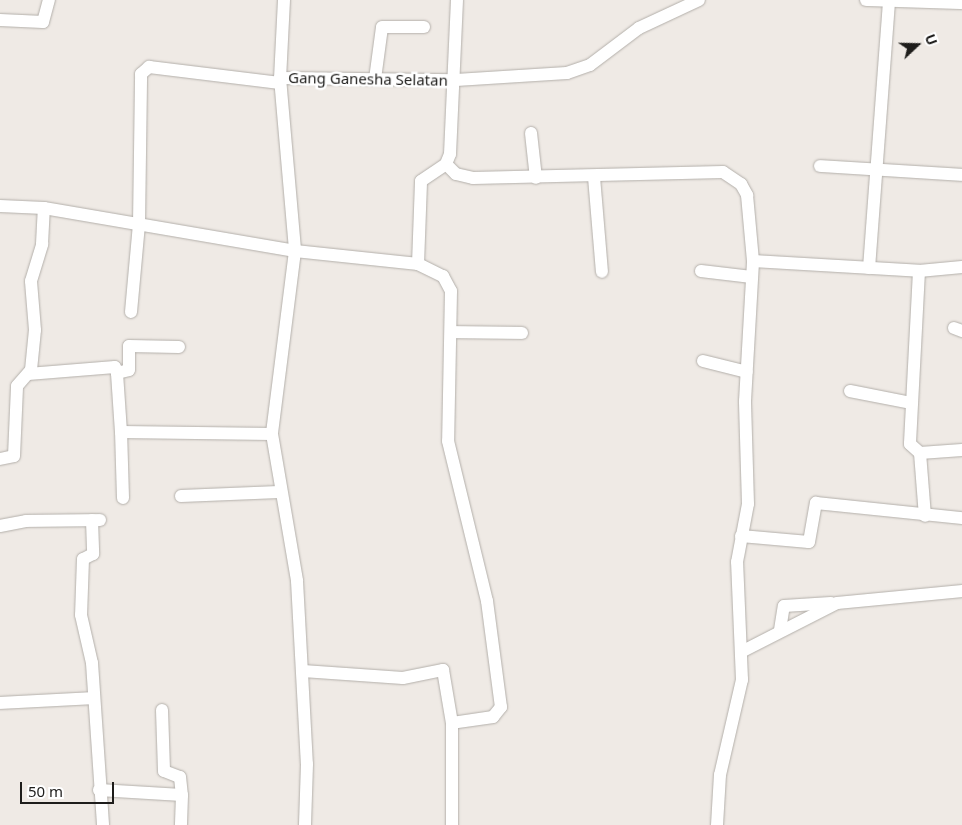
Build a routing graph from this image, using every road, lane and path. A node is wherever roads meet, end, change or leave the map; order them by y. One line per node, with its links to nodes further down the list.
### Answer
1 (49, 0): 8 (street)
2 (284, 0): 11 (street)
3 (457, 0): 12 (street)
4 (699, 0): 12 (street, Gang Ganesha Selatan)
5 (866, 0): 6 (street)
6 (889, 2): 7 (street); 16 (street)
7 (962, 3)
8 (0, 20)
9 (424, 27): 10 (street)
10 (375, 79): 11 (street, Gang Ganesha Selatan); 12 (street, Gang Ganesha Selatan)
11 (280, 80): 22 (street, Gang Ganesha Selatan); 23 (street)
12 (456, 80): 14 (street)
13 (531, 133): 19 (street)
14 (446, 164): 19 (street); 25 (street)
15 (820, 166): 16 (street)
16 (878, 170): 17 (street); 27 (street)
17 (962, 175)
18 (594, 177): 19 (street); 24 (street); 30 (street)
19 (536, 178)
20 (0, 206): 21 (street)
21 (44, 208): 22 (street); 39 (street)
22 (139, 224): 23 (street); 32 (street)
23 (295, 251): 25 (street); 43 (street)
24 (754, 261): 27 (street); 31 (street)
25 (418, 264): 33 (street)
26 (962, 267): 29 (street)
27 (869, 268): 29 (street)
28 (701, 271): 31 (street)
29 (919, 271): 41 (street)
30 (602, 272)
31 (752, 277): 37 (street)
32 (131, 312)
33 (451, 332): 34 (street); 62 (street)
34 (522, 333)
35 (179, 347): 38 (street)
36 (703, 361): 37 (street)
37 (748, 372): 53 (street)
38 (117, 373): 39 (street); 42 (street)
39 (28, 374): 46 (street)
40 (850, 391): 41 (street)
41 (912, 403): 45 (street)
42 (121, 432): 43 (street); 49 (street)
43 (272, 434): 47 (street)
44 (962, 450): 45 (street)
45 (920, 453): 50 (street)
46 (0, 459)
47 (279, 492): 48 (street); 58 (street)
48 (181, 496)
49 (123, 498)
50 (925, 516): 51 (street); 53 (street)
51 (962, 518)
52 (0, 526): 59 (street)
53 (741, 536): 57 (street)
54 (962, 591): 55 (street)
55 (837, 603): 56 (street); 56 (street)
56 (780, 630): 57 (street)
57 (741, 652): 69 (street)
58 (303, 671): 62 (street); 67 (street)
59 (94, 698): 60 (street); 63 (street)
60 (0, 703)
61 (162, 710): 64 (street)
62 (452, 723): 68 (street)
63 (99, 790): 64 (street); 65 (street)
64 (182, 795): 66 (street)
65 (103, 825)
66 (181, 825)
67 (305, 825)
68 (452, 825)
69 (717, 825)

